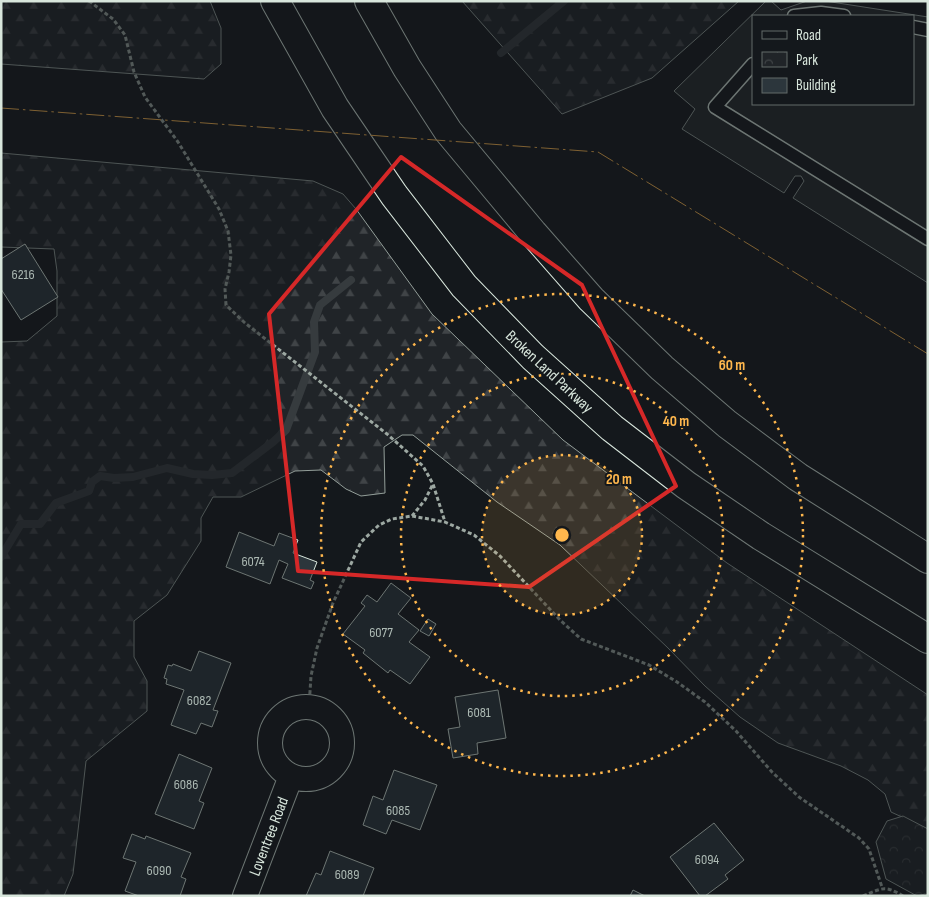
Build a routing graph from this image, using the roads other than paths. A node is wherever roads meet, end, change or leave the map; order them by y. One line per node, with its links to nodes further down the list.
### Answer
1 (275, 1): 10 (main road, Broken Land Parkway)
2 (369, 1): 9 (main road)
3 (803, 15): 4 (lane)
4 (836, 15)
5 (914, 27): 6 (lane)
6 (928, 30)
7 (752, 65): 8 (lane)
8 (928, 239)
9 (928, 559)
10 (928, 639)
11 (291, 776): 11 (street, Loventree Road); 12 (street, Loventree Road)
12 (246, 896)

